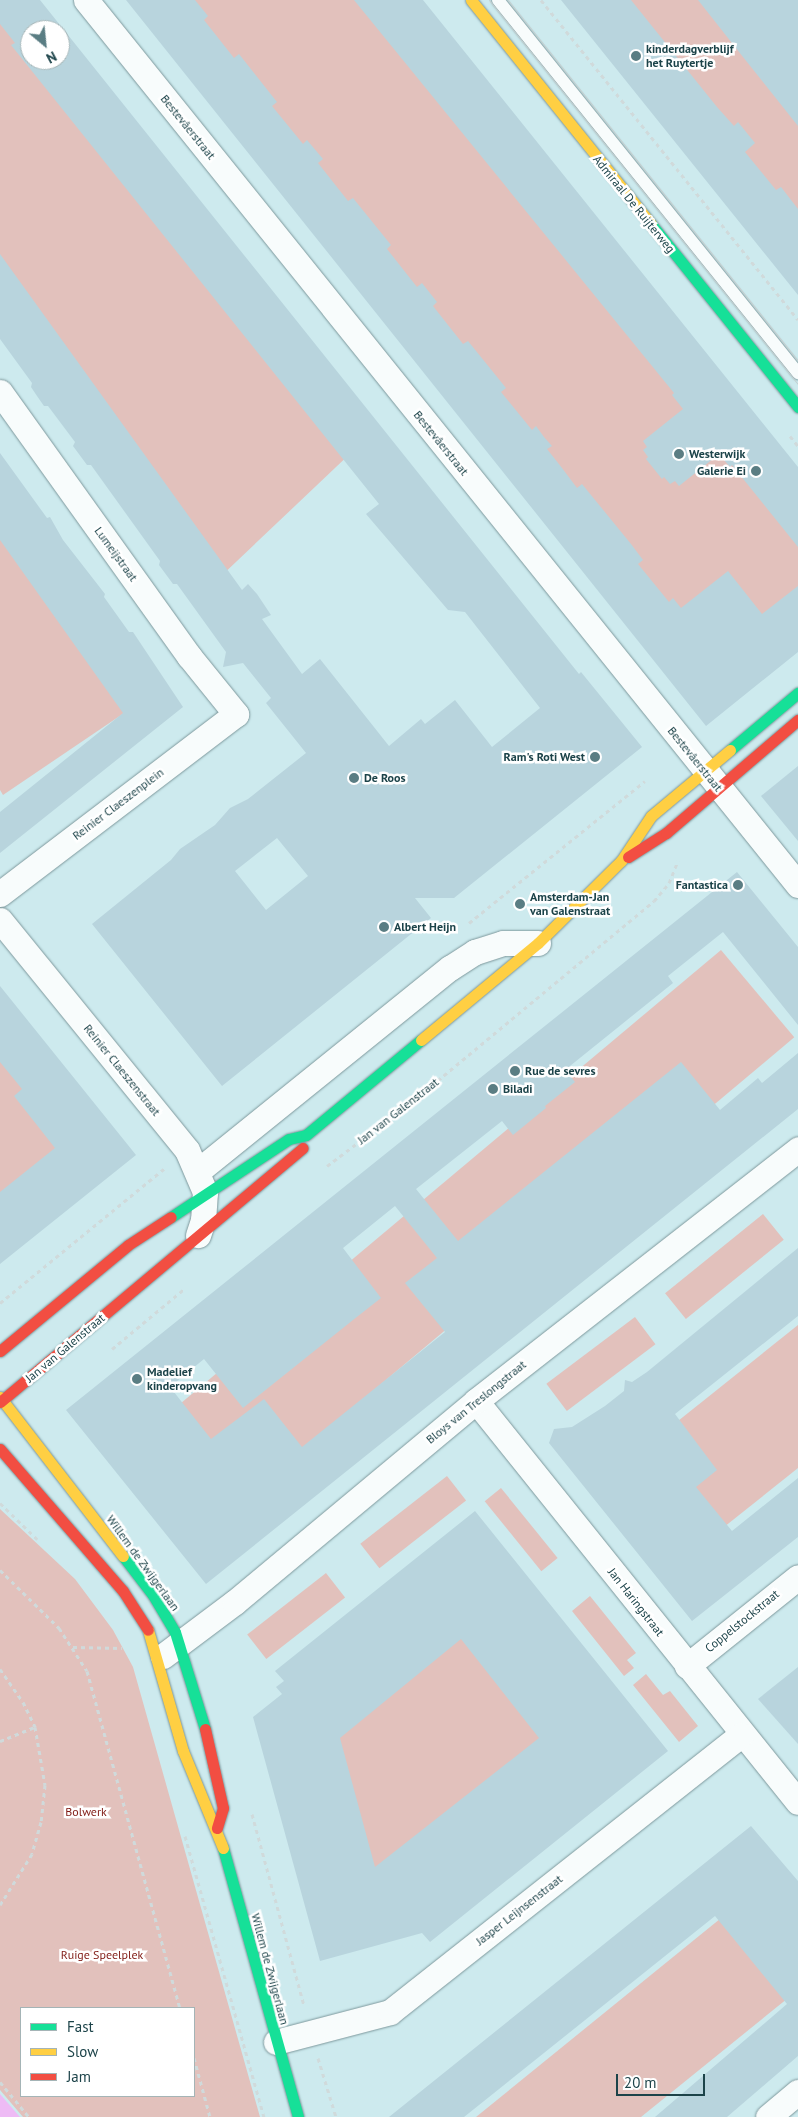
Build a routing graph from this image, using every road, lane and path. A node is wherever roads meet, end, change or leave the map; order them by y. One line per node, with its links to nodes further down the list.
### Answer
1 (86, 0): 12 (street, Bestevâerstraat)
2 (471, 0): 8 (street, Admiraal De Ruijterweg)
3 (498, 0): 6 (lane, Admiraal De Ruijterweg)
4 (541, 0): 5 (path)
5 (798, 320)
6 (798, 373)
7 (0, 392): 10 (street, Lumeijstraat)
8 (798, 407)
9 (798, 693): 12 (street, Jan van Galenstraat)
10 (236, 714): 16 (street, Reinier Claeszenplein)
11 (798, 720): 12 (street, Jan van Galenstraat)
12 (710, 778): 14 (street, Jan van Galenstraat); 14 (street, Jan van Galenstraat); 15 (street, Bestevâerstraat)
13 (679, 858): 21 (path, Jan van Galenstraat)
14 (621, 861): 18 (street, Jan van Galenstraat)
15 (798, 885)
16 (0, 894)
17 (0, 920): 22 (street, Reinier Claeszenstraat)
18 (538, 943): 19 (street, Jan van Galenstraat); 22 (street, Jan van Galenstraat)
19 (306, 1135): 22 (street, Jan van Galenstraat); 23 (street, Jan van Galenstraat)
20 (798, 1149): 28 (street, Bloys van Treslongstraat)
21 (323, 1170)
22 (201, 1182): 23 (street); 25 (street, Jan van Galenstraat)
23 (198, 1235): 27 (street, Jan van Galenstraat)
24 (192, 1282): 26 (path)
25 (0, 1351)
26 (109, 1352)
27 (1, 1400): 34 (street, Willem de Zwijgerlaan)
28 (476, 1401): 34 (street, Bloys van Treslongstraat); 38 (street, Jan Haringstraat)
29 (0, 1449): 37 (street, Willem de Zwijgerlaan)
30 (0, 1503): 31 (path)
31 (39, 1541)
32 (0, 1570): 35 (path)
33 (798, 1577): 38 (street, Coppelstockstraat)
34 (180, 1643): 37 (street, Bloys van Treslongstraat); 45 (street, Willem de Zwijgerlaan)
35 (72, 1647): 36 (path); 47 (path)
36 (126, 1650)
37 (158, 1660): 45 (street, Willem de Zwijgerlaan)
38 (686, 1666): 41 (street, Jan Haringstraat)
39 (0, 1669): 40 (path)
40 (35, 1728): 42 (path); 46 (path)
41 (741, 1735): 43 (street, Jan Haringstraat); 48 (street, Jasper Leijnsenstraat)
42 (0, 1741)
43 (798, 1802)
44 (183, 1828): 54 (path)
45 (218, 1828): 48 (street, Willem de Zwijgerlaan)
46 (0, 1905)
47 (180, 2007)
48 (276, 2042): 55 (street, Willem de Zwijgerlaan)
49 (195, 2062): 53 (path)
50 (0, 2082): 52 (path)
51 (798, 2092): 56 (street)
52 (29, 2117)
53 (210, 2117)
54 (264, 2117)
55 (298, 2117)
56 (768, 2117)

